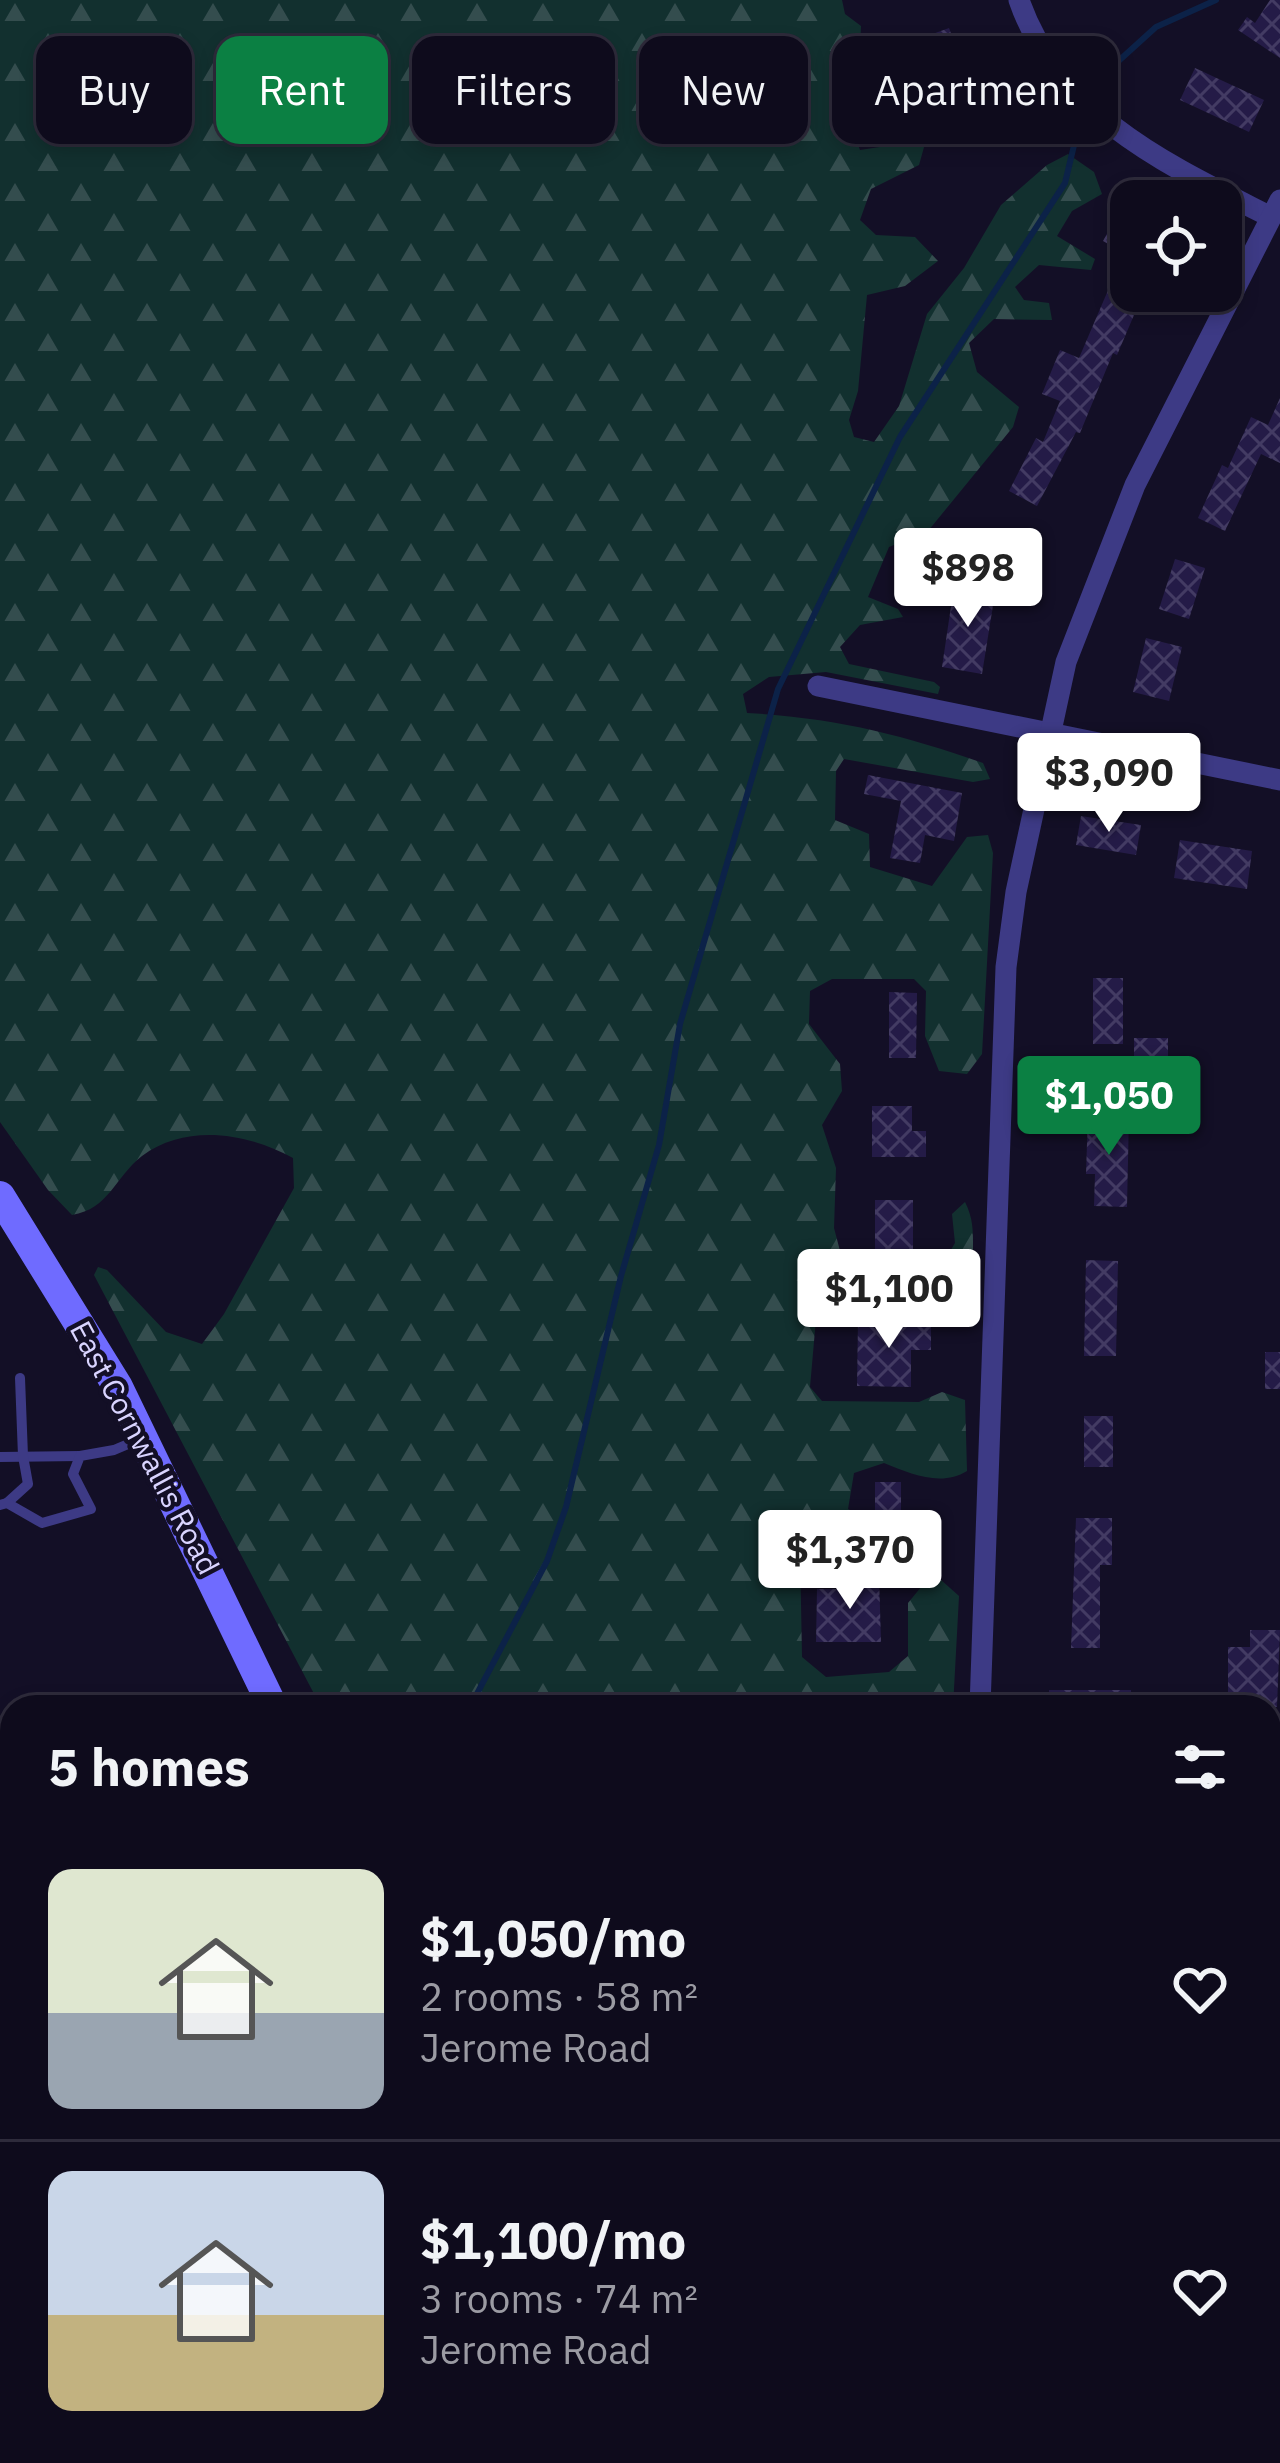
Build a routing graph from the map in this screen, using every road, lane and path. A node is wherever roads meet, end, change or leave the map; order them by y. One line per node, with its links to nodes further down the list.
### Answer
1 (1018, 0): 2 (street)
2 (1275, 208): 4 (street)
3 (818, 686): 4 (street)
4 (1048, 734): 5 (street); 14 (street)
5 (1280, 780)
6 (0, 1196): 8 (street, East Cornwallis Road)
7 (20, 1378): 9 (lane)
8 (143, 1438): 10 (lane); 13 (street, East Cornwallis Road)
9 (23, 1456): 10 (lane); 11 (lane); 12 (lane)
10 (80, 1456): 12 (lane)
11 (0, 1457)
12 (3, 1504)
13 (267, 1695)
14 (980, 1695)

